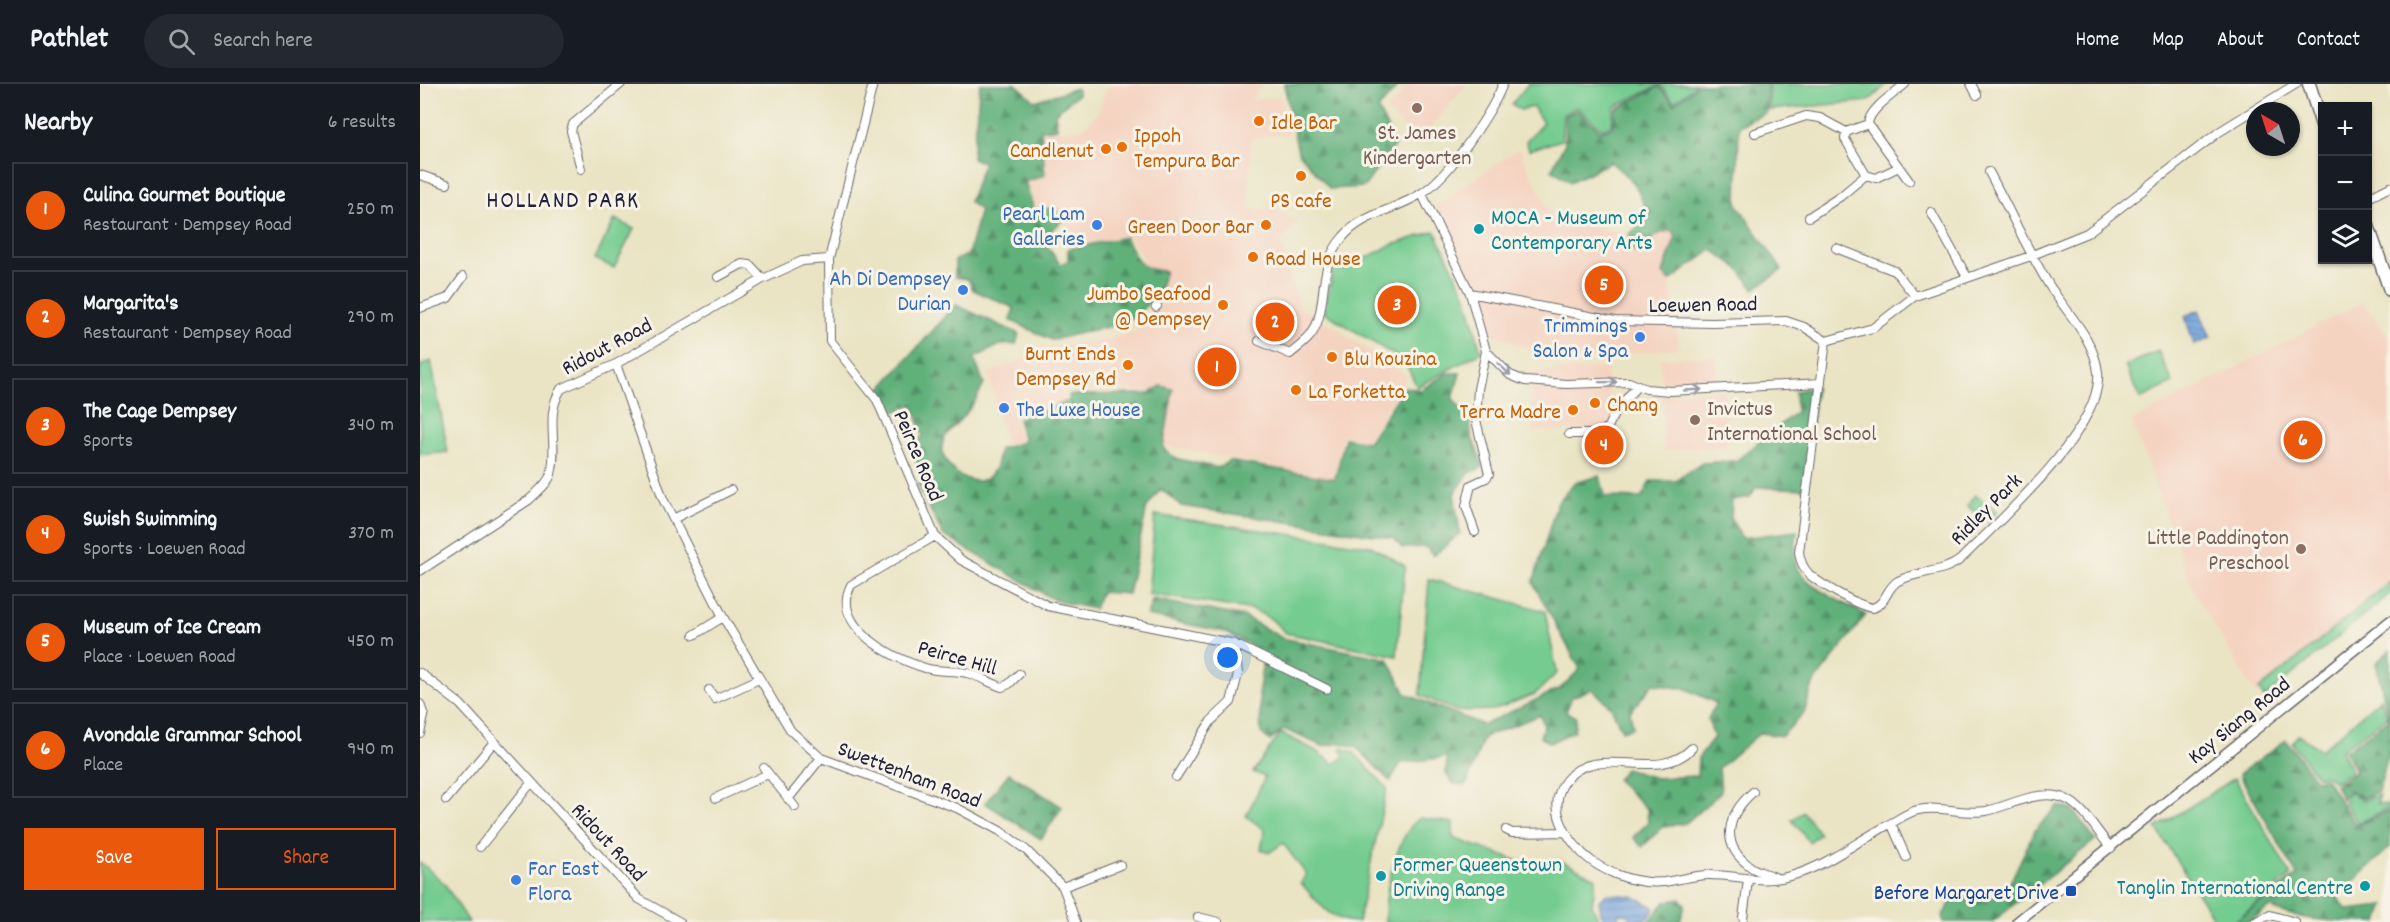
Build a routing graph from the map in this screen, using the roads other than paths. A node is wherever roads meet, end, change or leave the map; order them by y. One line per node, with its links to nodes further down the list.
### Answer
1 (621, 84): 16 (street)
2 (873, 84): 31 (street, Peirce Road)
3 (1503, 84): 23 (street)
4 (1905, 84): 12 (street)
5 (1971, 84): 9 (street)
6 (2295, 84): 29 (street)
7 (2309, 84): 11 (main road)
8 (2315, 84): 10 (main road)
9 (1977, 95)
10 (2320, 102)
11 (2318, 112)
12 (1868, 124): 13 (street); 15 (street)
13 (1846, 132): 14 (street); 19 (street)
14 (1755, 133)
15 (1899, 167): 19 (street); 20 (street)
16 (581, 169)
17 (1989, 172): 29 (street, Ridley Park)
18 (420, 174): 21 (street)
19 (1866, 175): 26 (street)
20 (1909, 181)
21 (447, 184)
22 (2390, 187): 24 (street)
23 (1422, 194): 37 (street); 41 (street)
24 (2372, 196)
25 (1930, 212): 34 (street)
26 (1809, 216)
27 (2372, 240): 36 (main road)
28 (1836, 248): 38 (street)
29 (2034, 254): 34 (street); 45 (street, Ridley Park)
30 (2372, 255): 39 (main road)
31 (829, 259): 35 (street, Ridout Road); 51 (street, Peirce Road)
32 (463, 277): 40 (street)
33 (718, 277): 35 (street)
34 (1967, 277): 38 (street)
35 (763, 279): 44 (street, Ridout Road)
36 (2390, 290)
37 (1470, 293): 42 (street, Loewen Road); 43 (street)
38 (1915, 296): 42 (street)
39 (2390, 302)
40 (420, 308)
41 (1259, 341)
42 (1826, 341): 45 (street, Ridley Park)
43 (1486, 351): 46 (street, one-way to 46); 50 (street)
44 (616, 363): 49 (street, Swettenham Road); 52 (street, Ridout Road)
45 (1821, 383): 46 (street, one-way to 45)
46 (1638, 385): 47 (street)
47 (1569, 434)
48 (731, 490): 49 (street)
49 (673, 519): 53 (street, Swettenham Road)
50 (1475, 532)
51 (936, 536): 56 (street, Peirce Road); 58 (street, Peirce Hill)
52 (420, 571)
53 (723, 617): 55 (street); 59 (street, Swettenham Road)
54 (2390, 621): 78 (street, Kay Siang Road)
55 (694, 635)
56 (1235, 644): 60 (street, Peirce Road); 67 (street)
57 (420, 673): 64 (street, Ridout Road)
58 (1019, 674)
59 (759, 679): 61 (street); 66 (street, Swettenham Road)
60 (1327, 689)
61 (709, 690)
62 (420, 704): 63 (street)
63 (420, 733)
64 (494, 742): 68 (street, Ridout Road); 72 (street)
65 (1692, 748): 76 (street)
66 (820, 758): 71 (street); 83 (street, Swettenham Road)
67 (1176, 777)
68 (531, 783): 77 (street); 86 (street, Ridout Road)
69 (1753, 792): 81 (street)
70 (716, 798): 71 (street)
71 (788, 799): 73 (street)
72 (446, 800)
73 (795, 807)
74 (1891, 823): 78 (street); 79 (street); 81 (street)
75 (1506, 830): 76 (street)
76 (1566, 832): 82 (street)
77 (480, 847)
78 (2111, 848): 89 (street, Kay Siang Road)
79 (1906, 857)
80 (1120, 865): 83 (street)
81 (1778, 879): 82 (street)
82 (1748, 880): 85 (street)
83 (1063, 887): 87 (street, Swettenham Road)
84 (1198, 917): 88 (street)
85 (1743, 918)
86 (680, 922)
87 (1076, 922)
88 (1218, 922)
89 (2017, 922)
90 (2255, 922): 91 (street)
91 (2295, 922)

